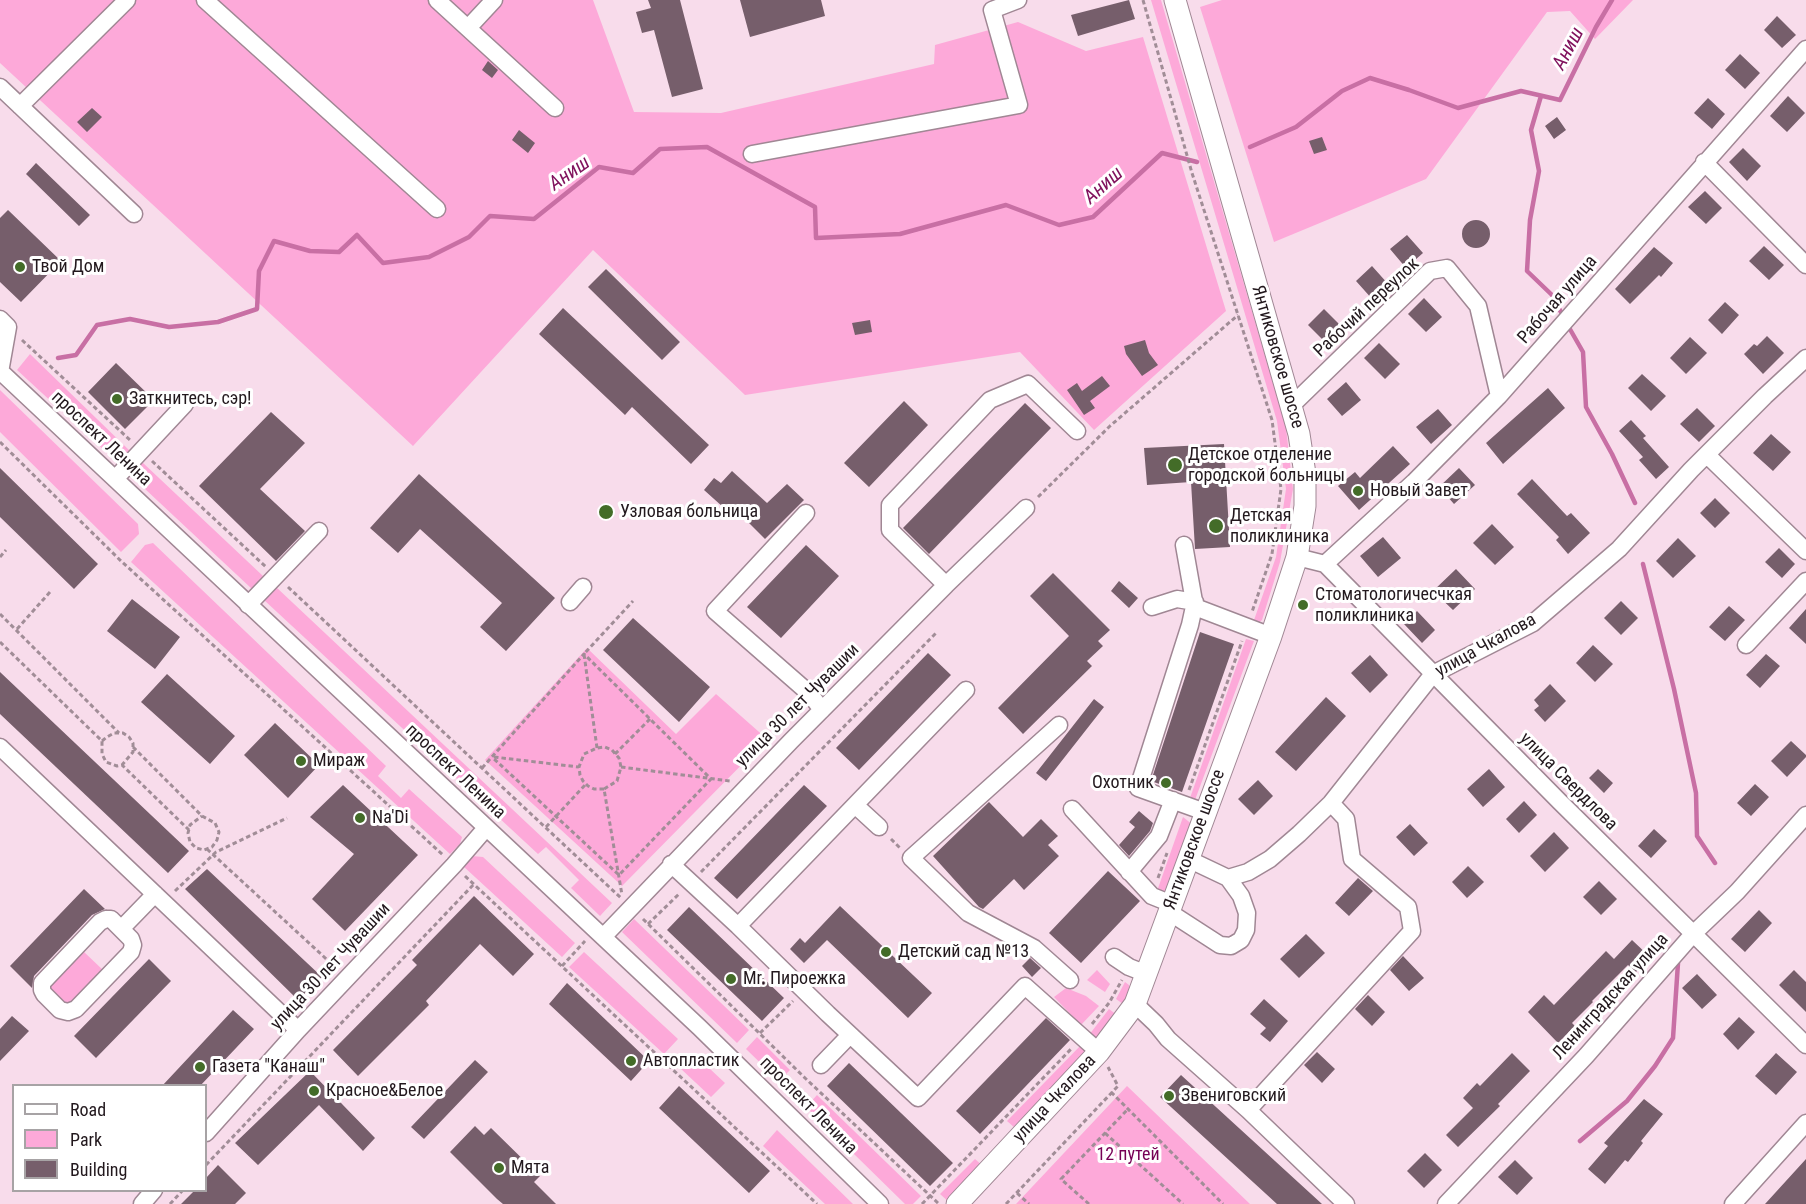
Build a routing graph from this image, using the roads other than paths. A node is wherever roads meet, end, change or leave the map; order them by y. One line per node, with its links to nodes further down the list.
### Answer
1 (127, 0): 10 (street)
2 (205, 0): 14 (street)
3 (437, 0): 7 (street)
4 (494, 0): 7 (street)
5 (1018, 0): 12 (street)
6 (1175, 0): 22 (main road, Янтиковское шоссе)
7 (468, 28): 11 (street)
8 (1806, 49): 13 (street, Рабочая улица)
9 (0, 87): 10 (street)
10 (20, 106): 15 (street)
11 (555, 108)
12 (752, 154)
13 (1704, 162): 16 (street); 20 (street, Рабочая улица)
14 (437, 209)
15 (134, 214)
16 (1806, 265)
17 (4, 323): 19 (street)
18 (1806, 358): 24 (street, улица Чкалова)
19 (0, 371): 25 (street, проспект Ленина)
20 (1499, 396): 22 (street, Рабочий переулок); 32 (street, Рабочая улица)
21 (185, 404): 25 (street)
22 (1291, 406): 31 (main road, Янтиковское шоссе)
23 (1077, 431): 34 (street)
24 (1707, 455): 30 (street); 42 (street, улица Чкалова)
25 (115, 479): 38 (street, проспект Ленина)
26 (1026, 508): 34 (street, улица 30 лет Чувашии)
27 (806, 513): 44 (street)
28 (319, 531): 38 (street)
29 (1184, 545): 37 (street)
30 (1806, 551)
31 (1297, 557): 32 (street); 40 (main road, Янтиковское шоссе)
32 (1325, 564): 42 (street, улица Свердлова)
33 (1806, 581): 41 (street)
34 (946, 585): 44 (street, улица 30 лет Чувашии)
35 (583, 587): 36 (street)
36 (570, 602)
37 (1195, 602): 39 (street); 40 (street); 47 (street)
38 (248, 605): 54 (street, проспект Ленина)
39 (1152, 608)
40 (1270, 636): 51 (main road, Янтиковское шоссе)
41 (1746, 645)
42 (1433, 674): 48 (street, улица Чкалова); 63 (street, улица Свердлова)
43 (966, 690): 49 (street)
44 (822, 710): 56 (street, улица 30 лет Чувашии)
45 (1059, 725): 66 (street)
46 (0, 747): 59 (street)
47 (1178, 802): 51 (street); 57 (street)
48 (1331, 803): 58 (street, улица Чкалова); 73 (street)
49 (855, 805): 53 (street); 61 (street)
50 (1072, 808): 57 (street)
51 (1205, 812): 55 (main road, Янтиковское шоссе)
52 (1806, 815): 63 (street, Ленинградская улица)
53 (879, 827)
54 (486, 828): 64 (street, проспект Ленина); 68 (street, улица 30 лет Чувашии)
55 (1188, 860): 58 (street); 60 (main road, Янтиковское шоссе)
56 (671, 864): 61 (street); 64 (street, улица 30 лет Чувашии)
57 (1129, 872): 60 (street)
58 (1228, 878): 60 (street)
59 (162, 895): 62 (street); 68 (street)
60 (1164, 904): 67 (main road, Янтиковское шоссе)
61 (738, 926): 69 (street)
62 (121, 929): 62 (street)
63 (1693, 934): 70 (street, улица Свердлова); 81 (street, Ленинградская улица)
64 (603, 937): 78 (street, проспект Ленина)
65 (1114, 957): 67 (street)
66 (1070, 980)
67 (1138, 983): 71 (main road, улица Чкалова); 73 (street)
68 (298, 1030): 75 (street, улица 30 лет Чувашии)
69 (850, 1035): 71 (street); 72 (street)
70 (1806, 1045)
71 (1099, 1052): 79 (main road, улица Чкалова)
72 (821, 1065)
73 (1248, 1110): 80 (street)
74 (1806, 1123): 82 (street)
75 (207, 1132)
76 (153, 1192): 77 (street)
77 (141, 1204)
78 (880, 1204)
79 (957, 1204)
80 (1346, 1204)
81 (1446, 1204)
82 (1732, 1204)

